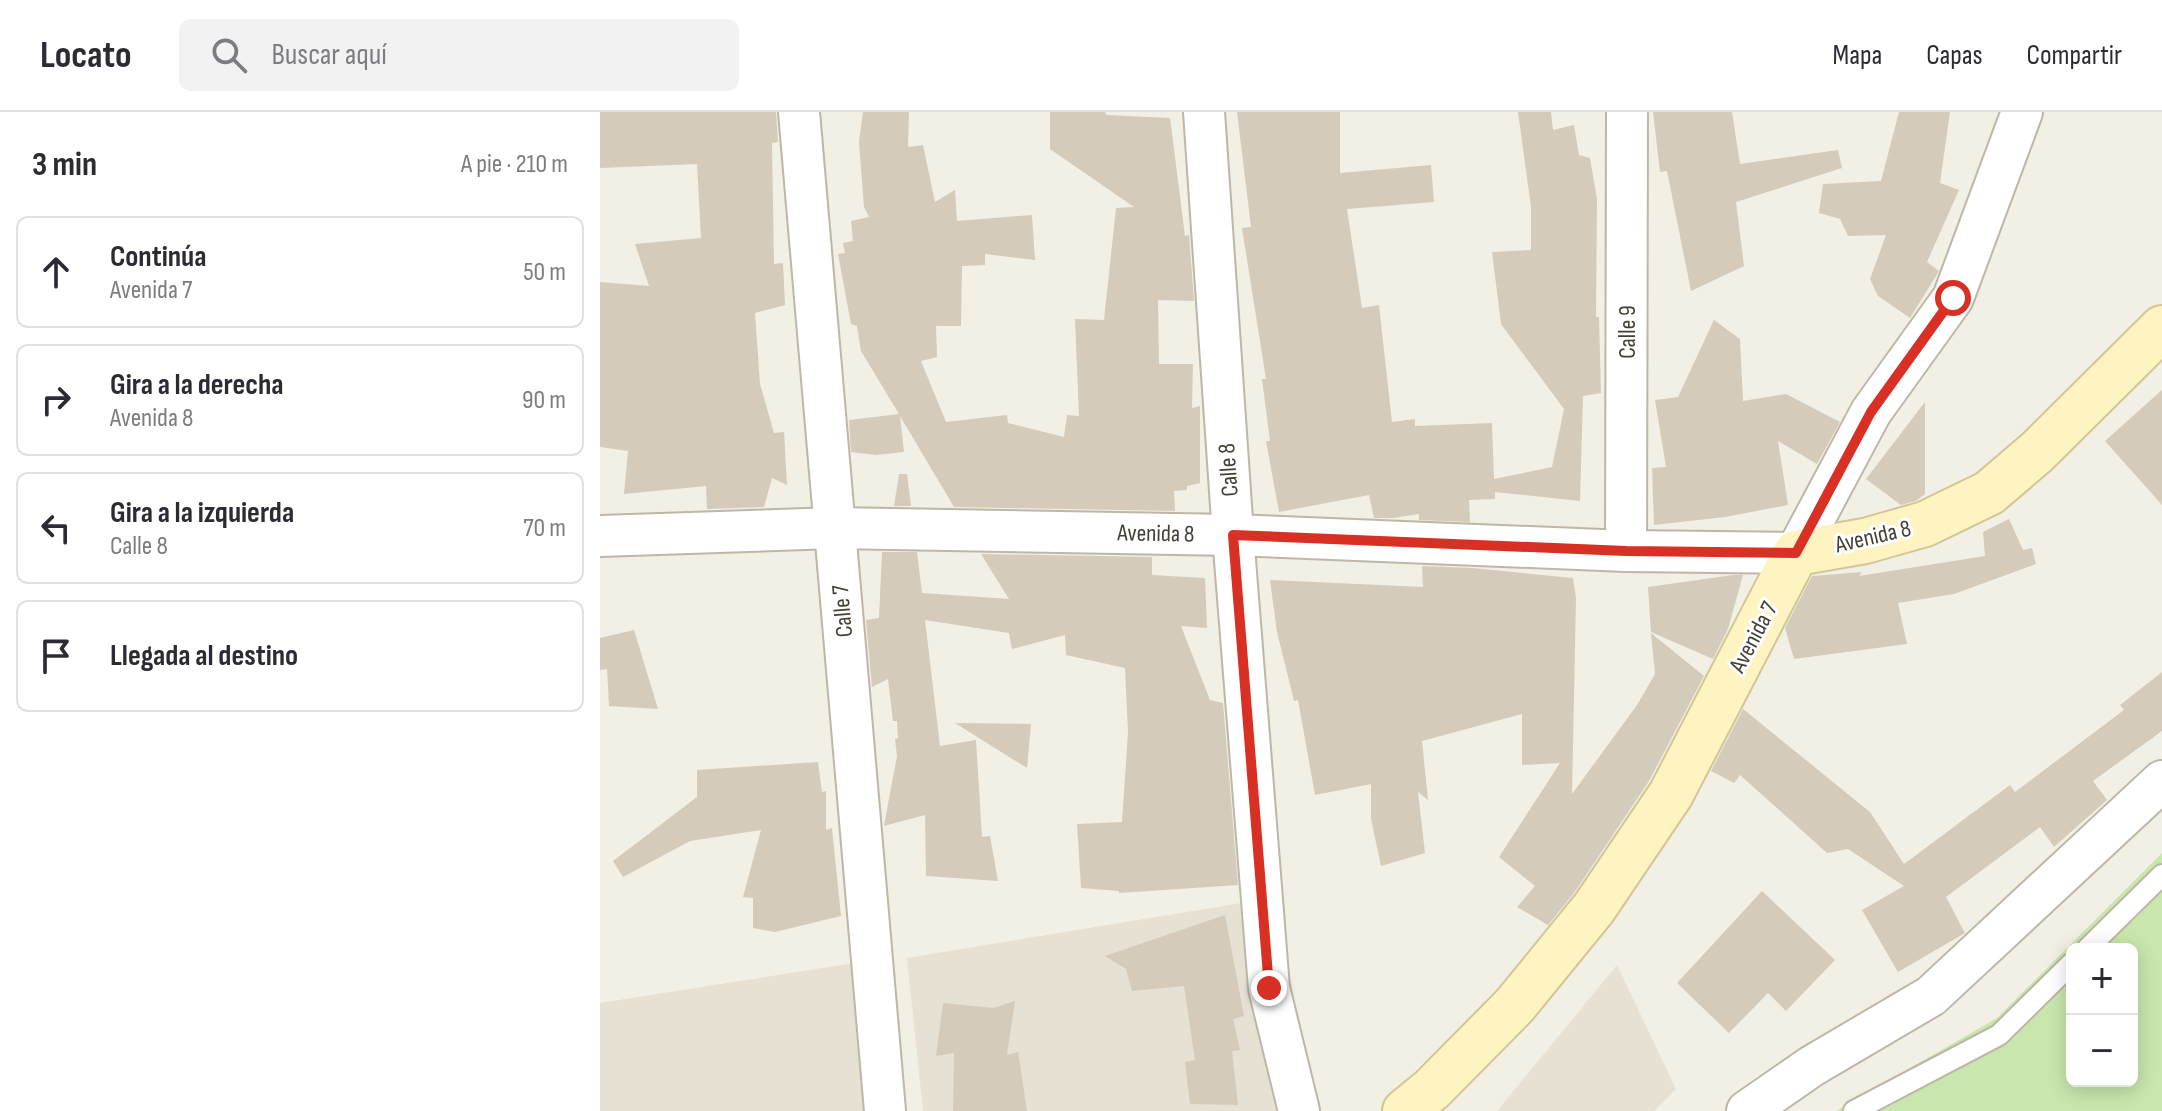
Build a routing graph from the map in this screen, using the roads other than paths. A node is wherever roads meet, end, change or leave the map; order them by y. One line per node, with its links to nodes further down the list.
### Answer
1 (799, 112): 6 (street, Calle 7)
2 (1204, 112): 7 (street, Calle 8)
3 (1627, 112): 9 (street, Calle 9)
4 (2022, 112): 10 (street, Avenida 7)
5 (2162, 328): 10 (street, Avenida 8)
6 (835, 528): 7 (street, Avenida 8); 8 (street, Avenida 8); 15 (street, Calle 7)
7 (1233, 535): 9 (street, Avenida 8); 16 (street, Calle 8)
8 (600, 536)
9 (1626, 551): 10 (street, Avenida 8)
10 (1796, 553): 17 (street, Avenida 7)
11 (2162, 781): 18 (street)
12 (2162, 875): 13 (lane)
13 (2093, 943)
14 (2066, 969): 19 (lane)
15 (885, 1111)
16 (1299, 1111)
17 (1405, 1111)
18 (1747, 1111)
19 (1854, 1111)

